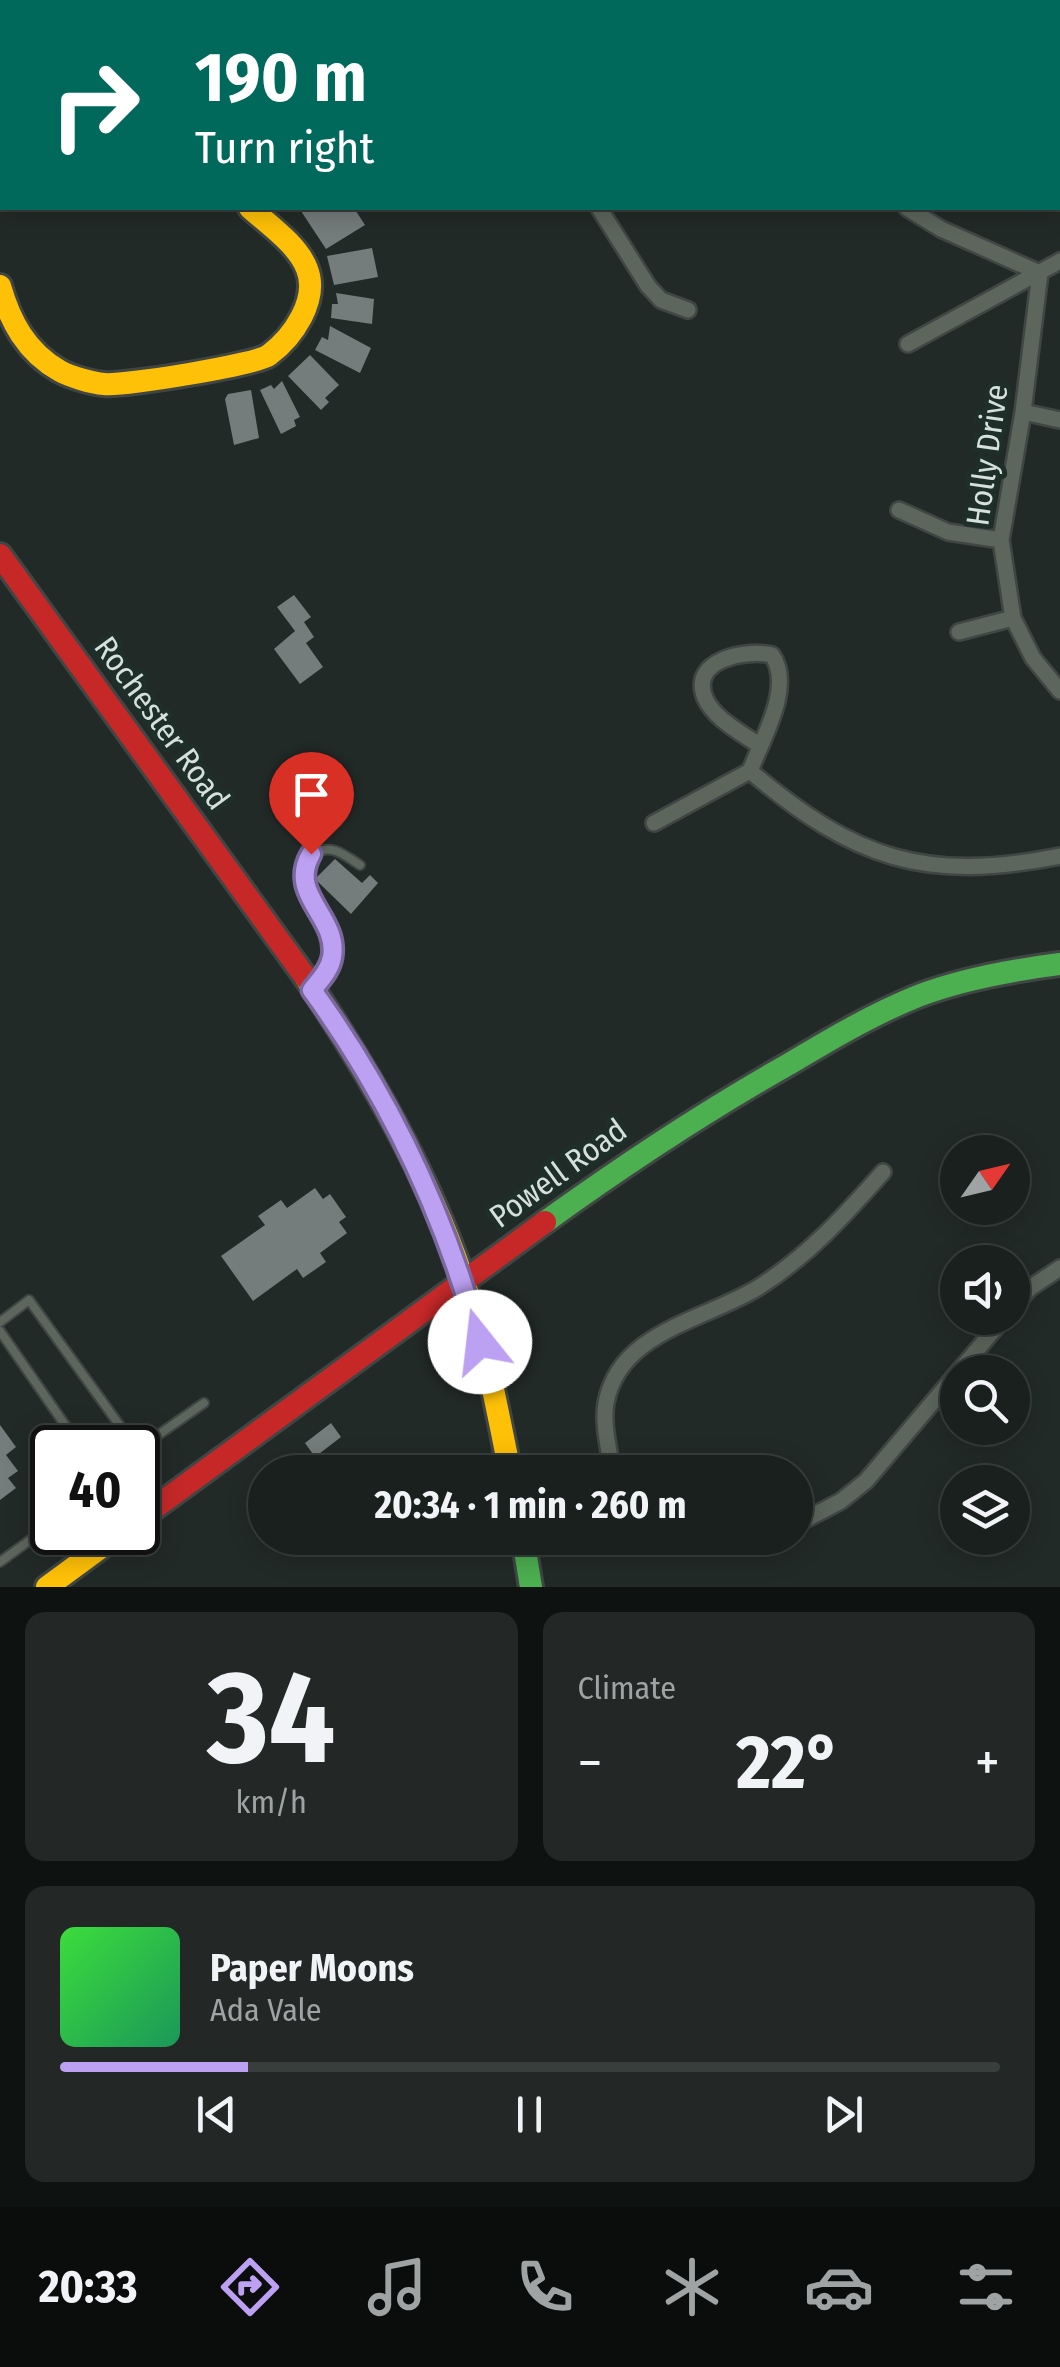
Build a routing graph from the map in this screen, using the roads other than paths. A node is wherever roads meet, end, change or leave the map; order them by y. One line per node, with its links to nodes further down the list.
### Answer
1 (252, 210): 6 (street)
2 (600, 210): 7 (street)
3 (910, 210): 5 (street)
4 (1060, 261): 5 (street)
5 (1040, 274): 8 (street); 9 (street, Holly Drive)
6 (0, 286)
7 (688, 310)
8 (908, 344)
9 (1022, 412): 10 (street); 12 (street, Holly Drive)
10 (1060, 420)
11 (899, 510): 12 (street)
12 (1001, 540): 14 (street, Holly Drive)
13 (0, 555): 23 (street, Rochester Road)
14 (1014, 618): 15 (street); 16 (street, Holly Drive)
15 (959, 632)
16 (1060, 691)
17 (760, 746): 17 (street); 18 (street)
18 (750, 771): 19 (street); 20 (street)
19 (654, 823)
20 (1060, 856)
21 (360, 865): 23 (lane)
22 (1060, 964): 26 (street, Powell Road)
23 (312, 990): 26 (street, Rochester Road)
24 (882, 1172): 36 (street)
25 (1060, 1268): 27 (street)
26 (464, 1281): 35 (street, Rochester Road); 37 (street, Powell Road)
27 (1030, 1288)
28 (0, 1322): 33 (lane)
29 (1, 1335): 32 (lane)
30 (990, 1335): 38 (street)
31 (204, 1403): 34 (lane)
32 (65, 1425)
33 (120, 1425)
34 (160, 1433)
35 (506, 1455)
36 (610, 1455)
37 (160, 1503)
38 (813, 1516)
39 (30, 1540): 42 (lane)
40 (91, 1555): 43 (street)
41 (526, 1555): 44 (street)
42 (0, 1562)
43 (48, 1587)
44 (531, 1587)

